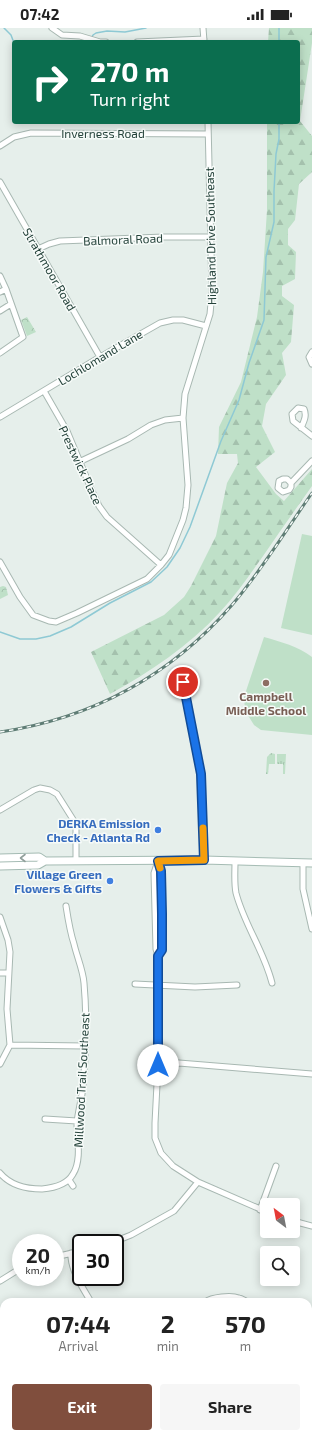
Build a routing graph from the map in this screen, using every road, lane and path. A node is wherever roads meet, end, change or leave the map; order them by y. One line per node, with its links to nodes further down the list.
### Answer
1 (52, 28): 3 (street)
2 (203, 28): 4 (street)
3 (93, 40)
4 (204, 40)
5 (208, 124): 6 (street, Highland Drive Southeast)
6 (208, 134): 7 (street, Inverness Road); 9 (street, Highland Drive Southeast)
7 (0, 146)
8 (0, 182): 10 (street, Strathmoor Road)
9 (210, 237): 10 (street, Balmoral Road); 16 (street, Highland Drive Southeast)
10 (38, 249): 19 (street, Strathmoor Road)
11 (0, 276): 12 (street)
12 (6, 289): 13 (street); 14 (street)
13 (0, 292)
14 (11, 304): 15 (street); 18 (street)
15 (0, 311)
16 (206, 326): 19 (street, Lochlomand Lane); 23 (street, Highland Drive Southeast)
17 (312, 352): 20 (street)
18 (0, 353)
19 (100, 357): 21 (street, Lochlomand Lane)
20 (312, 364)
21 (44, 392): 22 (street, Lochlomand Lane); 27 (street, Prestwick Place)
22 (0, 417)
23 (183, 418): 27 (street); 30 (street, Highland Drive Southeast)
24 (301, 428): 25 (street)
25 (312, 436)
26 (312, 461): 28 (street)
27 (79, 462): 30 (street, Prestwick Place)
28 (291, 483)
29 (0, 562): 30 (street, Highland Drive Southeast)
30 (161, 565)
31 (183, 682): 34 (street)
32 (0, 810): 36 (street)
33 (0, 858): 35 (main road, one-way to 33)
34 (204, 860): 37 (main road); 38 (main road)
35 (45, 861): 36 (main road); 41 (main road)
36 (76, 861): 37 (main road)
37 (158, 861): 49 (street)
38 (235, 862): 39 (main road); 47 (street)
39 (303, 863): 40 (main road); 44 (street)
40 (312, 863)
41 (0, 866)
42 (66, 906): 52 (street, Millwood Trail Southeast)
43 (0, 917): 46 (street)
44 (312, 929)
45 (0, 973): 46 (street)
46 (8, 973): 51 (street)
47 (272, 983)
48 (135, 984): 49 (street)
49 (158, 985): 50 (street); 54 (street)
50 (237, 985)
51 (10, 1045): 52 (street); 53 (street)
52 (85, 1046): 57 (street, Millwood Trail Southeast)
53 (0, 1064)
54 (158, 1065): 55 (street); 61 (street)
55 (312, 1074)
56 (45, 1119): 57 (street)
57 (77, 1121): 60 (street, Millwood Trail Southeast)
58 (276, 1166): 63 (street)
59 (0, 1174): 60 (street)
60 (69, 1180): 62 (street)
61 (198, 1182): 64 (street); 67 (street)
62 (74, 1186)
63 (264, 1198)
64 (260, 1210)
65 (300, 1223): 66 (street)
66 (312, 1226)
67 (124, 1238)
68 (71, 1253): 69 (street); 72 (street)
69 (64, 1255)
70 (12, 1274): 71 (street)
71 (0, 1281)
72 (89, 1298)
73 (216, 1298): 74 (street)
74 (241, 1298)

